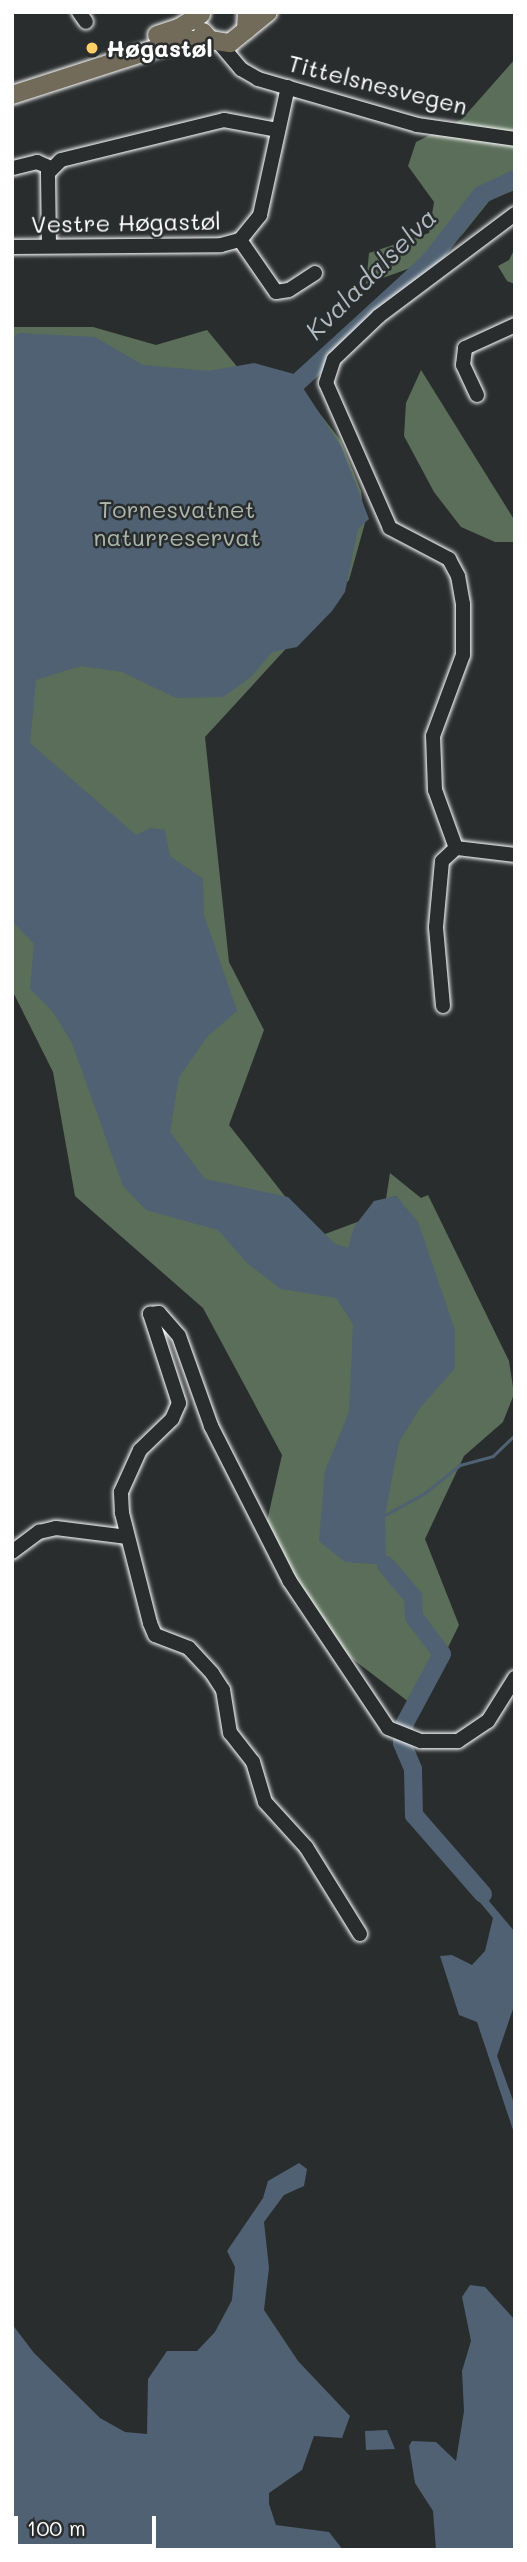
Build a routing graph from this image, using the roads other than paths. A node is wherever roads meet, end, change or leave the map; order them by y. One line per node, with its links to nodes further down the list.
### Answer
1 (268, 12): 3 (main road)
2 (201, 13): 4 (main road); 6 (main road)
3 (244, 27): 4 (main road); 5 (street)
4 (215, 42): 5 (street, Tittelsnesvegen); 8 (main road)
5 (236, 61): 7 (street, Tittelsnesvegen)
6 (12, 83)
7 (288, 87): 9 (street, Vestre Høgastøl); 10 (street, Tittelsnesvegen)
8 (12, 95)
9 (278, 130): 11 (street); 14 (street, Vestre Høgastøl)
10 (515, 139)
11 (49, 167): 12 (street); 15 (street)
12 (13, 169)
13 (515, 214): 20 (street)
14 (240, 240): 15 (street, Vestre Høgastøl); 17 (street, Vestre Høgastøl)
15 (49, 246): 16 (street, Vestre Høgastøl)
16 (12, 247)
17 (315, 273)
18 (515, 325): 19 (street)
19 (477, 395)
20 (456, 848): 21 (street); 22 (street)
21 (515, 855)
22 (443, 1006)
23 (127, 1537): 24 (street); 25 (street); 26 (street)
24 (12, 1552)
25 (515, 1678)
26 (360, 1934)

